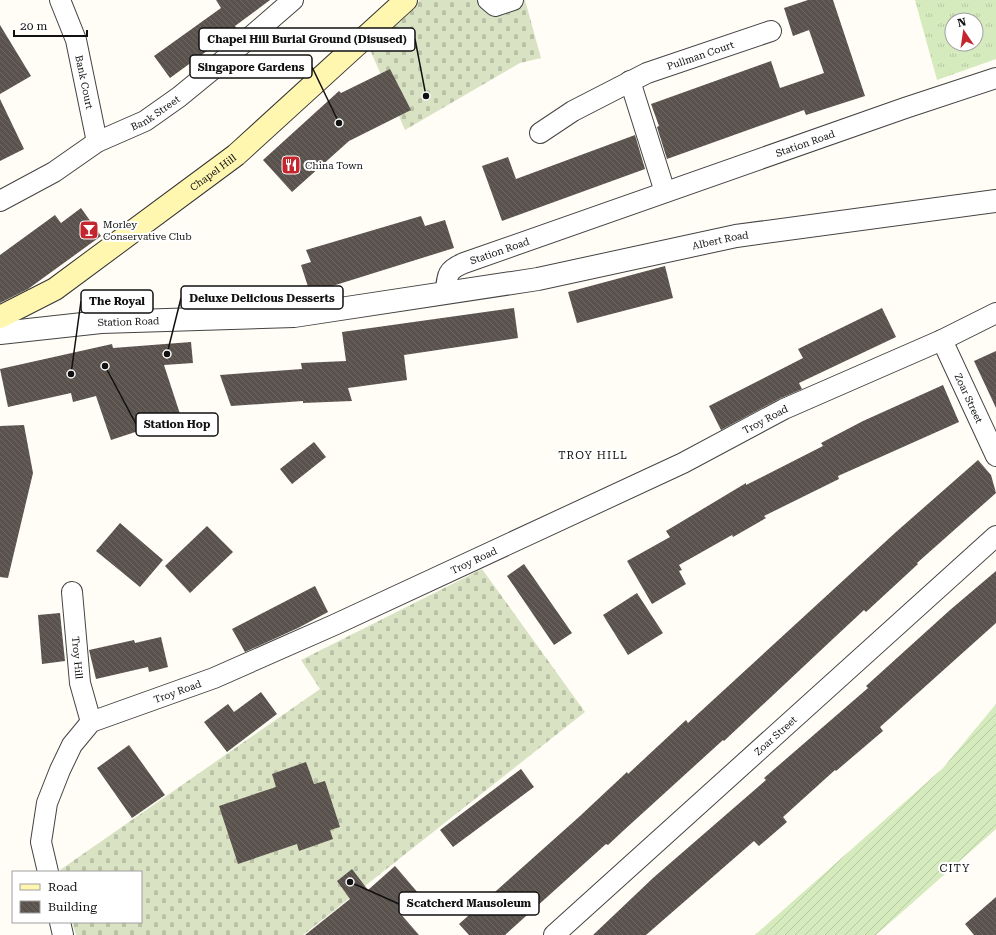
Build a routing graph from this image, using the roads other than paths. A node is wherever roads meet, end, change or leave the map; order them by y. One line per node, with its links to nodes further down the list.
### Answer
1 (60, 0): 10 (street, Bank Court)
2 (293, 0): 10 (street, Bank Street)
3 (406, 0): 16 (main road, Chapel Hill)
4 (488, 0): 5 (street)
5 (513, 0)
6 (771, 31): 8 (street, Pullman Court)
7 (996, 78): 11 (street, Station Road)
8 (630, 81): 9 (street, Pullman Court); 11 (street)
9 (540, 133)
10 (97, 142): 12 (street, Bank Street)
11 (665, 192): 14 (street, Station Road)
12 (0, 201)
13 (996, 201): 14 (street, Albert Road)
14 (446, 292): 17 (street, Station Road)
15 (996, 313): 18 (street, Troy Road)
16 (0, 317)
17 (0, 333)
18 (942, 340): 19 (street, Zoar Street); 22 (street, Troy Road)
19 (996, 456)
20 (996, 536): 26 (street, Zoar Street)
21 (72, 592): 22 (street, Troy Hill)
22 (90, 722): 23 (street)
23 (48, 871)
24 (60, 923): 25 (street)
25 (63, 935)
26 (554, 935)

